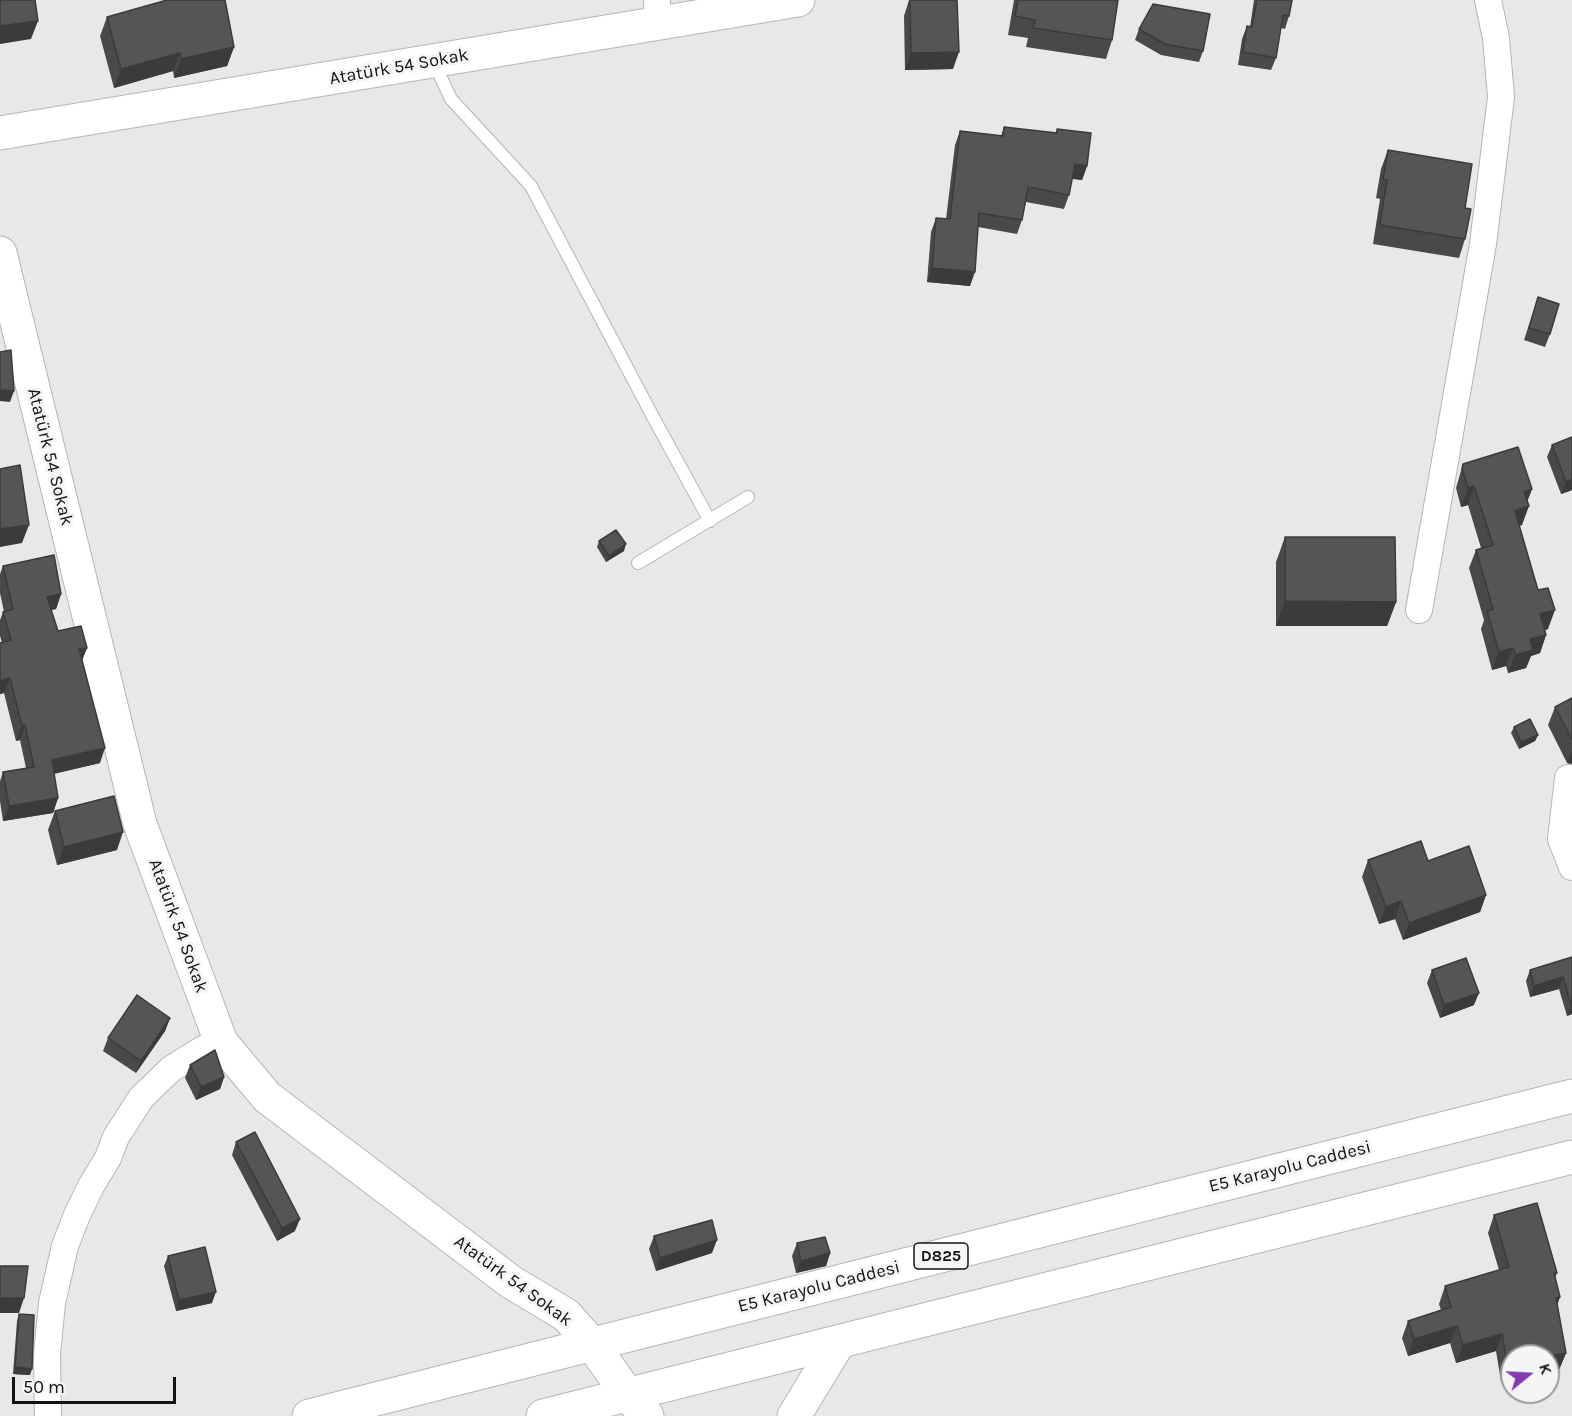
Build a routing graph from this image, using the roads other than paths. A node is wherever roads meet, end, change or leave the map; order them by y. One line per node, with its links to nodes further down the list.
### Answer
1 (798, 0): 3 (main road, Atatürk 54 Sokak)
2 (1488, 0): 10 (street)
3 (657, 12): 4 (main road, Atatürk 54 Sokak)
4 (434, 62): 5 (main road, Atatürk 54 Sokak); 8 (lane)
5 (0, 133)
6 (0, 253): 13 (main road, Atatürk 54 Sokak)
7 (748, 497): 8 (lane)
8 (710, 521): 9 (lane)
9 (638, 563)
10 (1419, 610)
11 (1568, 778): 12 (street)
12 (1572, 867)
13 (221, 1042): 17 (main road, Atatürk 54 Sokak); 19 (street)
14 (1572, 1095): 17 (main road, E5 Karayolu Caddesi / D825)
15 (1572, 1157): 16 (main road)
16 (839, 1342): 18 (main road); 22 (main road)
17 (592, 1344): 18 (main road, Atatürk 54 Sokak); 20 (main road, E5 Karayolu Caddesi / D825)
18 (637, 1406): 21 (main road)
19 (48, 1416)
20 (309, 1416)
21 (543, 1416)
22 (794, 1416)

